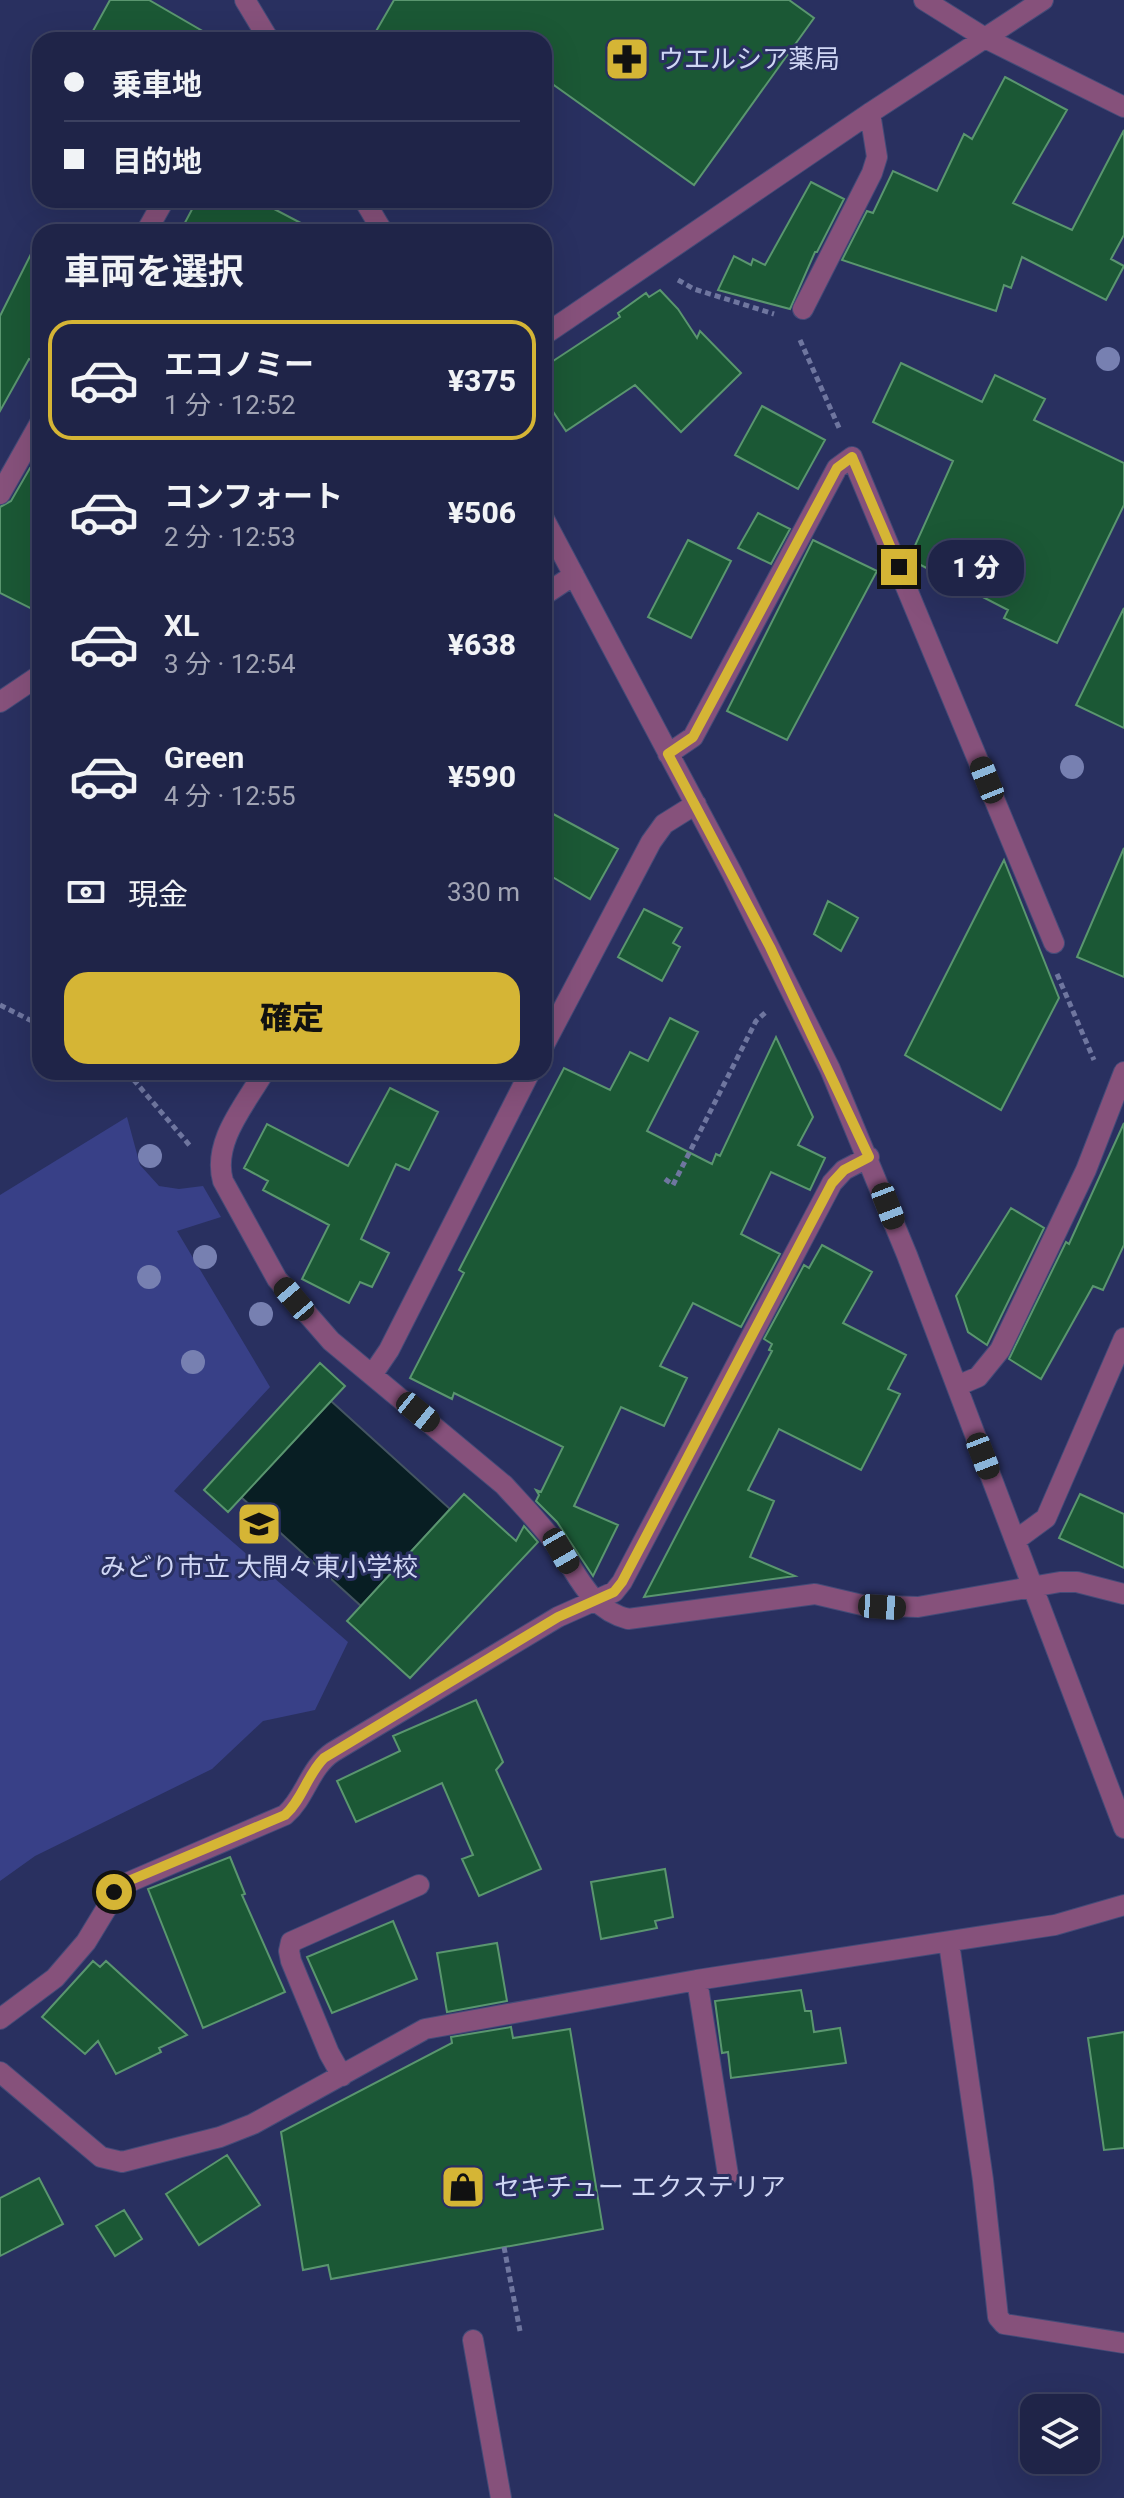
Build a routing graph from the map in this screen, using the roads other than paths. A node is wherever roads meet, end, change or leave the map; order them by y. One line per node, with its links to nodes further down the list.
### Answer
1 (245, 0): 4 (street)
2 (924, 0): 5 (street)
3 (1043, 0): 5 (street)
4 (264, 32)
5 (985, 38): 6 (street); 7 (street)
6 (1124, 107)
7 (870, 113): 8 (street); 9 (street)
8 (800, 315)
9 (552, 330)
10 (32, 437): 11 (street)
11 (0, 494)
12 (552, 534): 13 (street)
13 (574, 575): 14 (street); 17 (street)
14 (552, 590)
15 (32, 680): 16 (street)
16 (0, 702)
17 (668, 754): 18 (street); 19 (street)
18 (696, 804): 20 (street); 24 (street)
19 (1054, 943)
20 (552, 1030)
21 (1124, 1072): 27 (street)
22 (259, 1080): 26 (street)
23 (526, 1080): 26 (street)
24 (869, 1157): 27 (street); 31 (street)
25 (1124, 1338): 28 (street)
26 (372, 1375): 31 (street)
27 (957, 1386): 28 (street)
28 (1016, 1540): 29 (street)
29 (1034, 1585): 30 (street); 31 (street); 32 (street)
30 (1124, 1594)
31 (595, 1601): 37 (street)
32 (1124, 1828)
33 (419, 1885): 39 (street)
34 (1124, 1905): 35 (street)
35 (949, 1943): 36 (street); 42 (street)
36 (697, 1980): 39 (street); 40 (street)
37 (0, 2019)
38 (0, 2072): 39 (street)
39 (342, 2076)
40 (728, 2175)
41 (473, 2340): 43 (street)
42 (1124, 2343)
43 (501, 2498)

